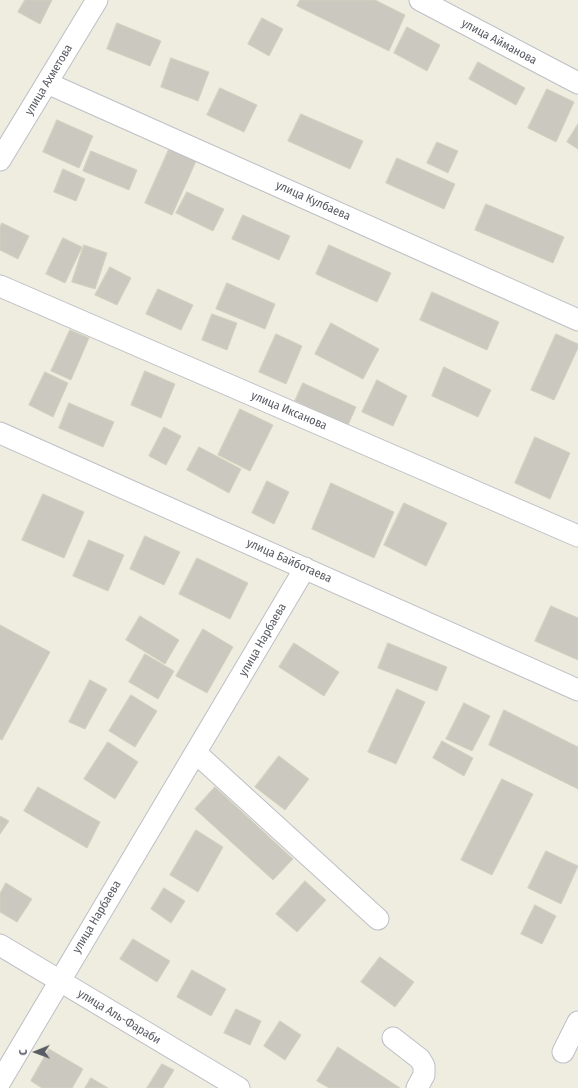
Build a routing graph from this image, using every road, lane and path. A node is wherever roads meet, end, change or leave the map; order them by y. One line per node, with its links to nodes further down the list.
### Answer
1 (97, 0): 3 (street, улица Ахметова)
2 (420, 0): 4 (street, улица Айманова)
3 (47, 83): 5 (street, улица Ахметова); 7 (street, улица Кулбаева)
4 (578, 83)
5 (0, 160)
6 (0, 286): 9 (street, улица Иксанова)
7 (578, 320)
8 (0, 433): 10 (street, улица Байботаева)
9 (578, 536)
10 (305, 568): 11 (street, улица Байботаева); 12 (street, улица Нарбаева)
11 (578, 690)
12 (196, 753): 13 (street); 15 (street, улица Нарбаева)
13 (378, 919)
14 (0, 945): 15 (street, улица Аль-Фараби)
15 (59, 980): 19 (street, улица Нарбаева); 20 (street, улица Аль-Фараби)
16 (578, 1022): 18 (street)
17 (393, 1038): 21 (street)
18 (563, 1052)
19 (0, 1082)
20 (239, 1088)
21 (417, 1088)

